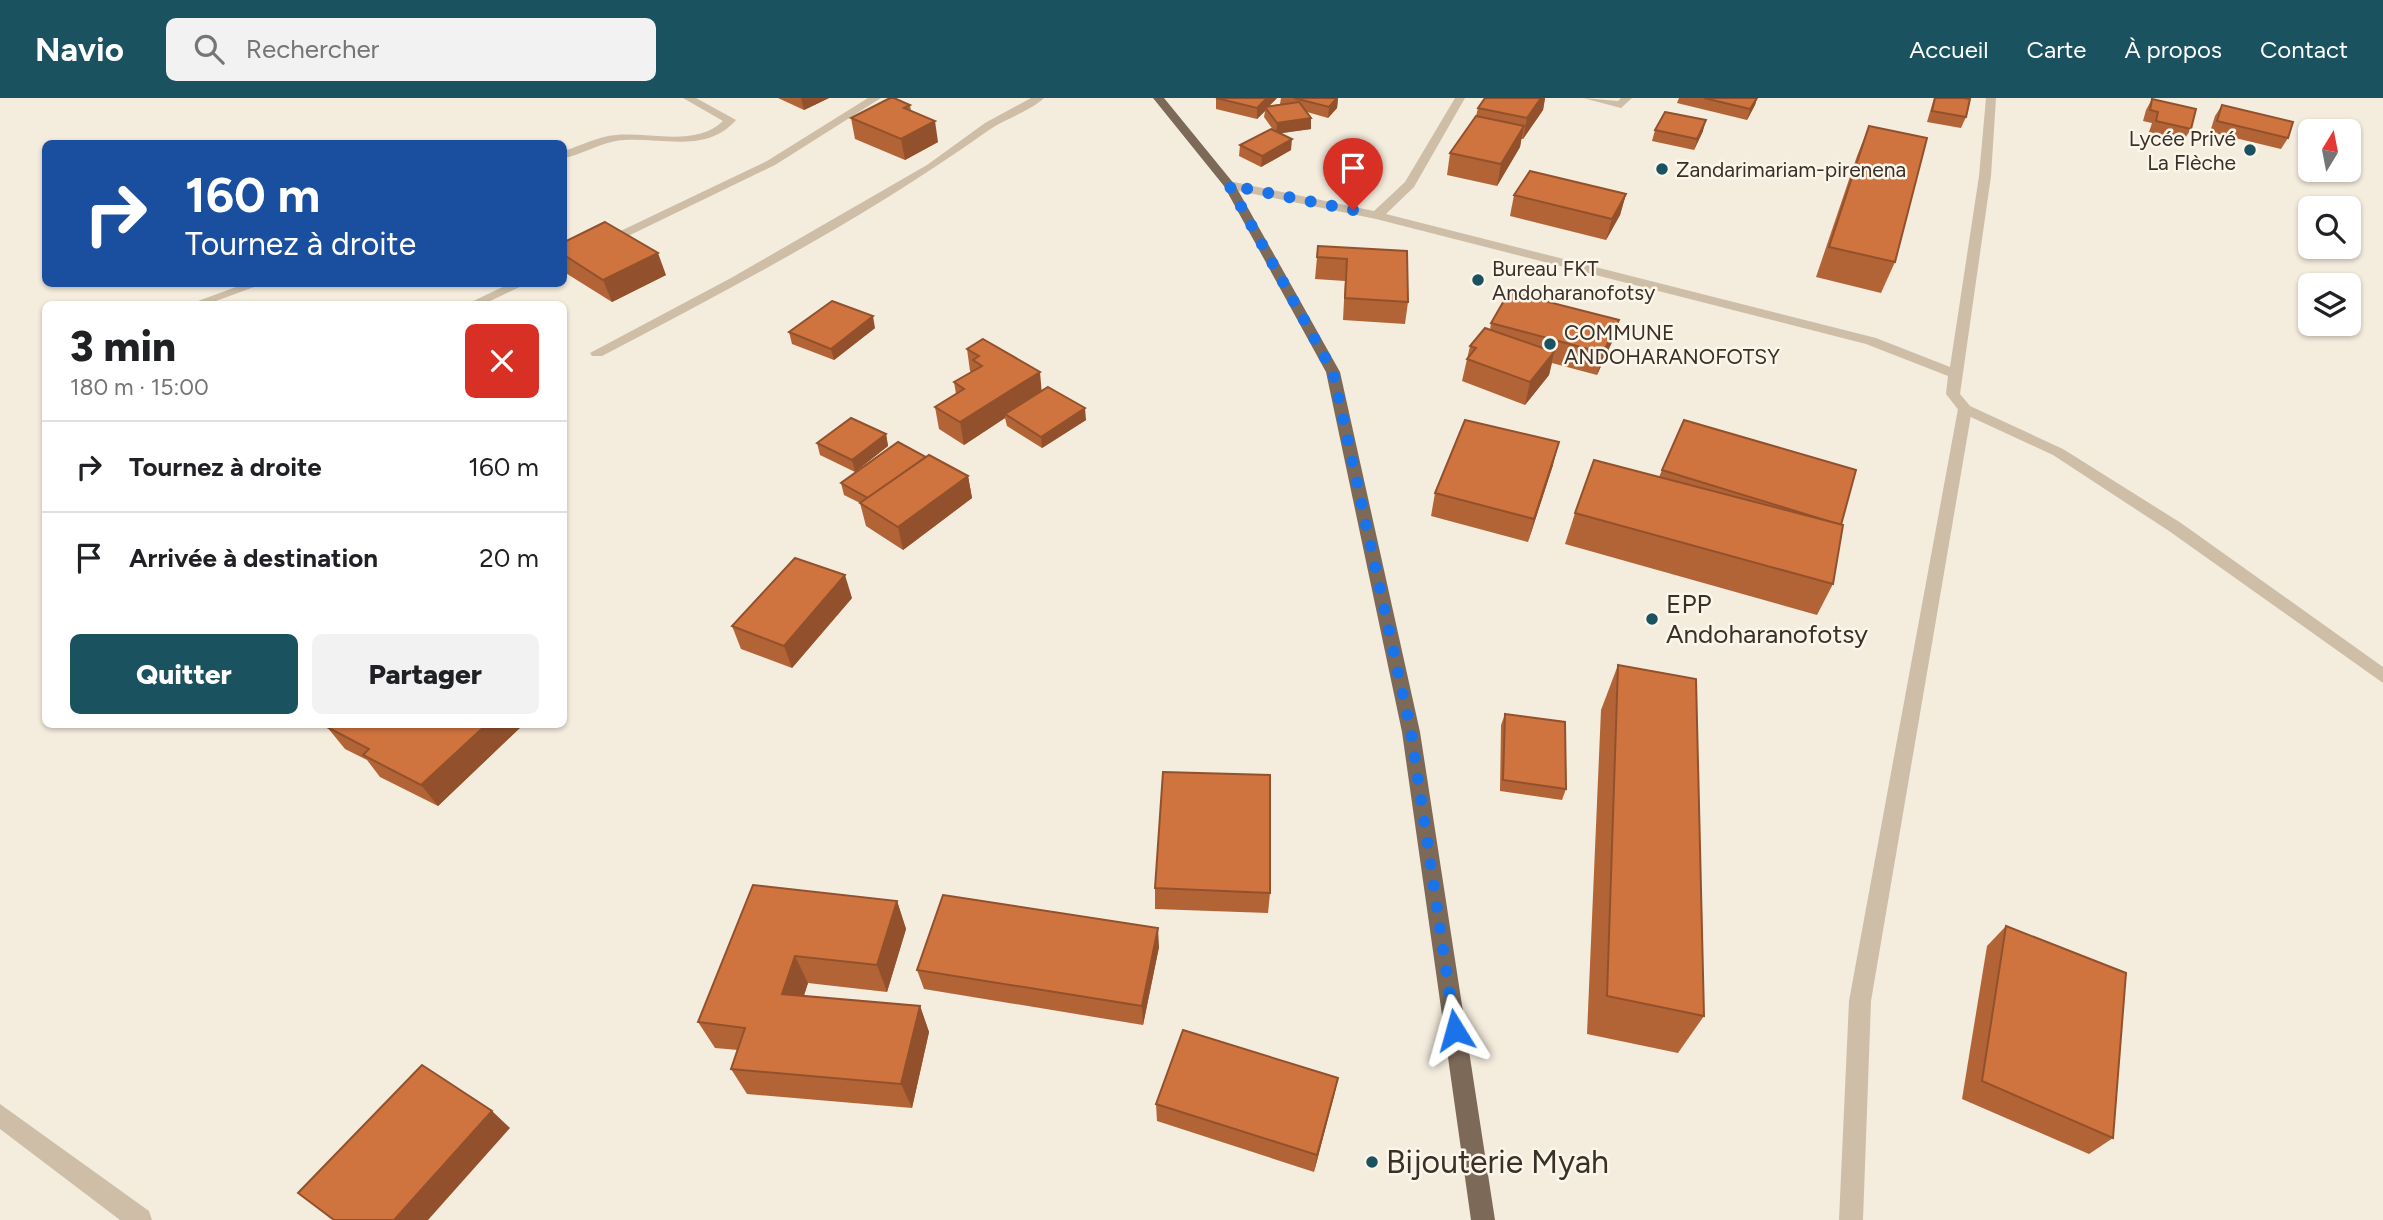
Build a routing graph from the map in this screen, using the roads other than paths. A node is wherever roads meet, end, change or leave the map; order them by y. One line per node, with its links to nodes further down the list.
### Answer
1 (688, 98): 9 (street)
2 (876, 98): 12 (street)
3 (1039, 98): 17 (street)
4 (1158, 98): 10 (main road)
5 (1460, 98): 11 (street)
6 (1588, 98): 7 (street)
7 (1627, 98)
8 (1991, 98): 18 (street)
9 (567, 154)
10 (1229, 185): 11 (street); 23 (main road)
11 (1377, 215): 18 (street)
12 (567, 262)
13 (246, 287): 15 (street)
14 (512, 287): 16 (street)
15 (206, 301)
16 (481, 301)
17 (597, 353)
18 (1955, 374): 19 (street)
19 (1965, 409): 20 (street); 24 (street)
20 (2383, 676)
21 (0, 1115): 22 (street)
22 (140, 1220)
23 (1483, 1220)
24 (1851, 1220)

